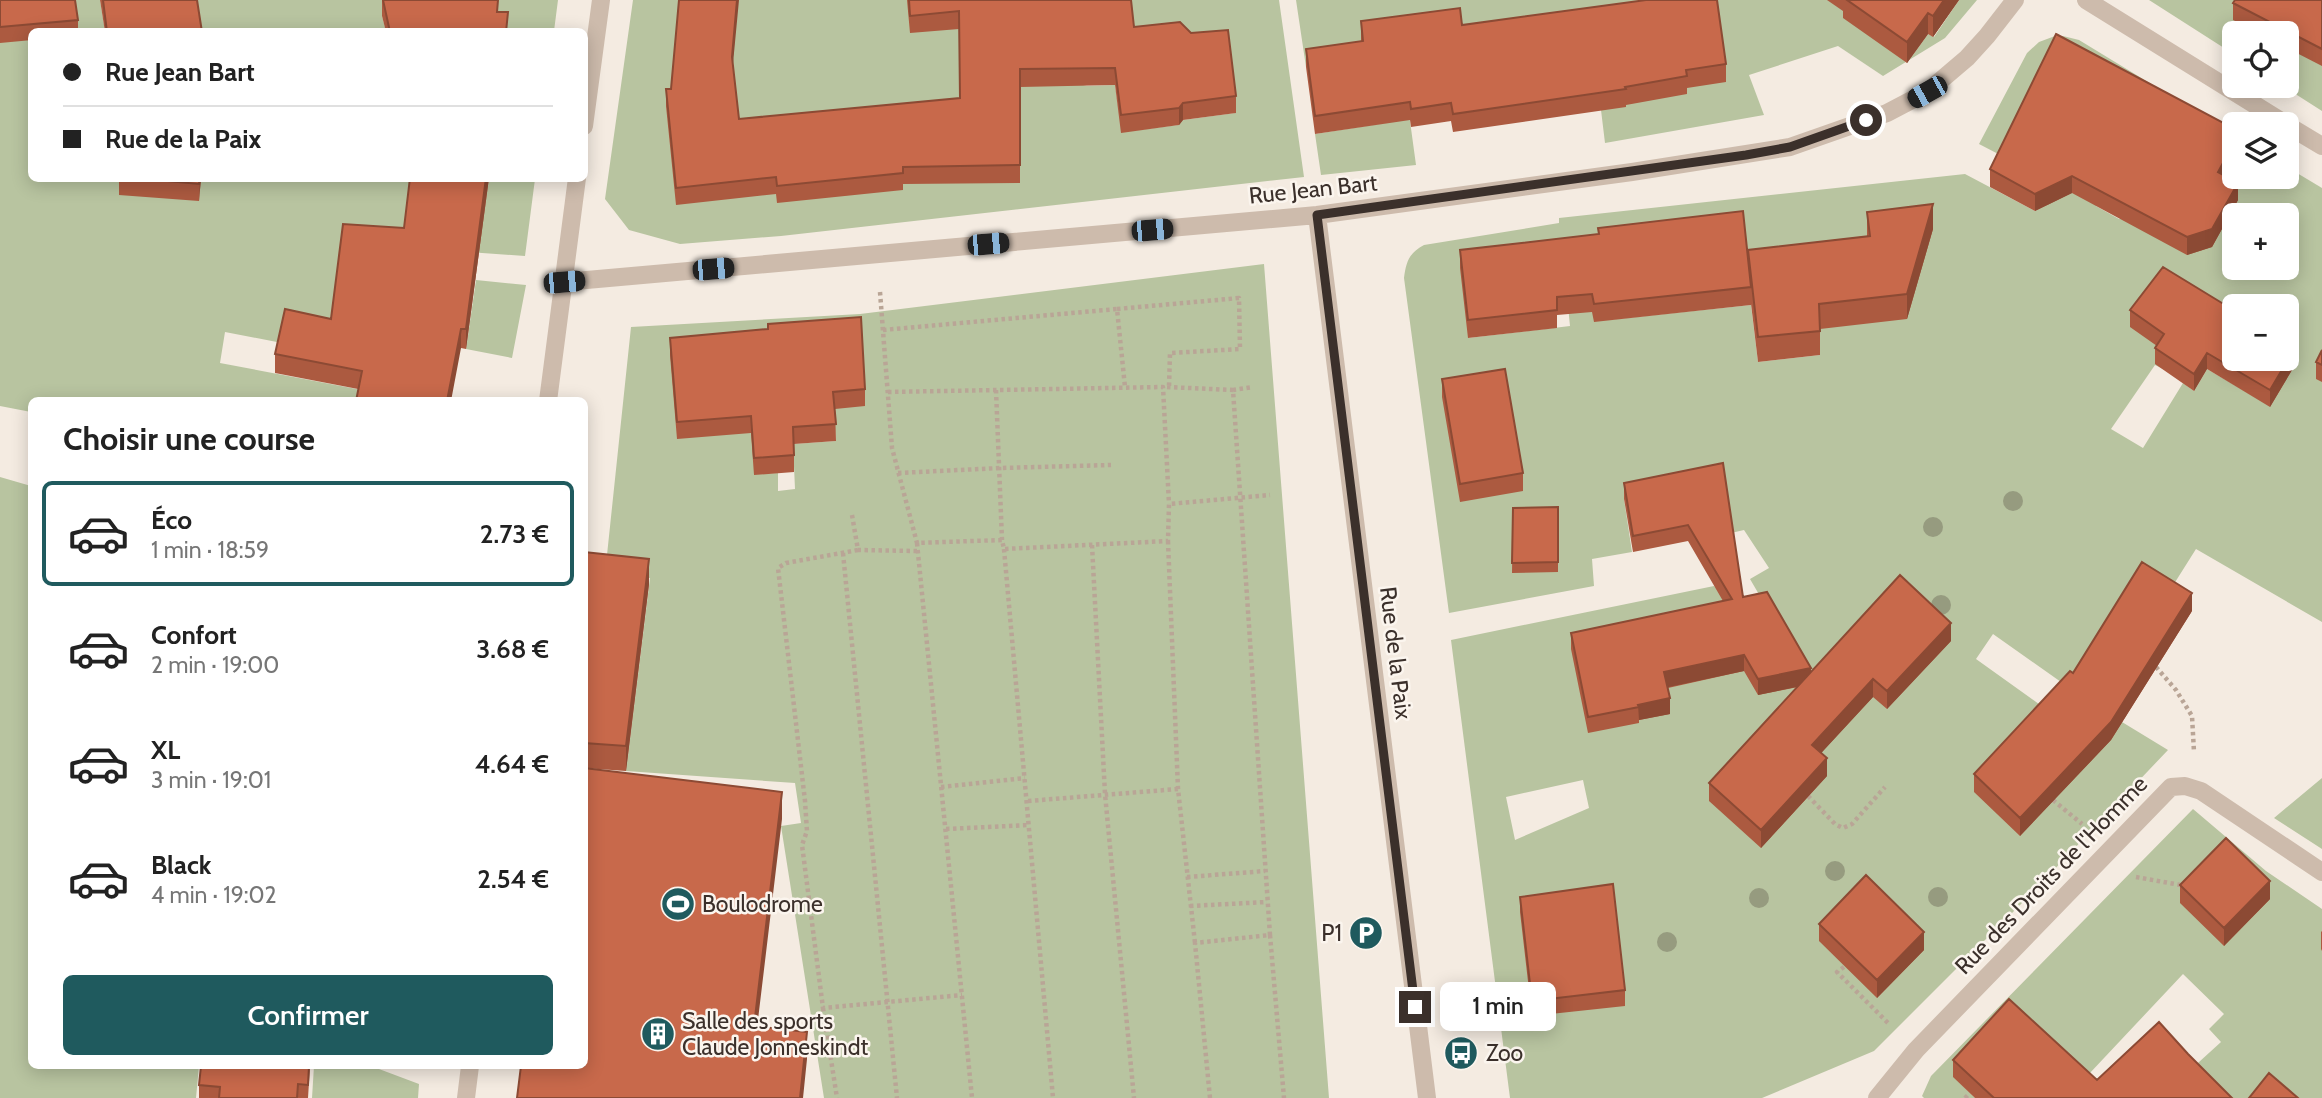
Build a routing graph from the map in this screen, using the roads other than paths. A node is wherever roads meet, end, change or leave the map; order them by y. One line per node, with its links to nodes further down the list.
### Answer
1 (601, 0): 4 (street)
2 (2015, 0): 9 (street, Rue Jean Bart)
3 (2086, 0): 5 (street)
4 (588, 96)
5 (2266, 112)
6 (2299, 132): 7 (street)
7 (2322, 146)
8 (577, 182): 10 (street)
9 (1317, 215): 10 (street, Rue Jean Bart); 15 (street, Rue de la Paix)
10 (564, 282): 11 (street)
11 (549, 397)
12 (2322, 872): 16 (street, Rue des Droits de l'Homme)
13 (470, 1069): 14 (street)
14 (466, 1098)
15 (1427, 1098)
16 (1877, 1098)

